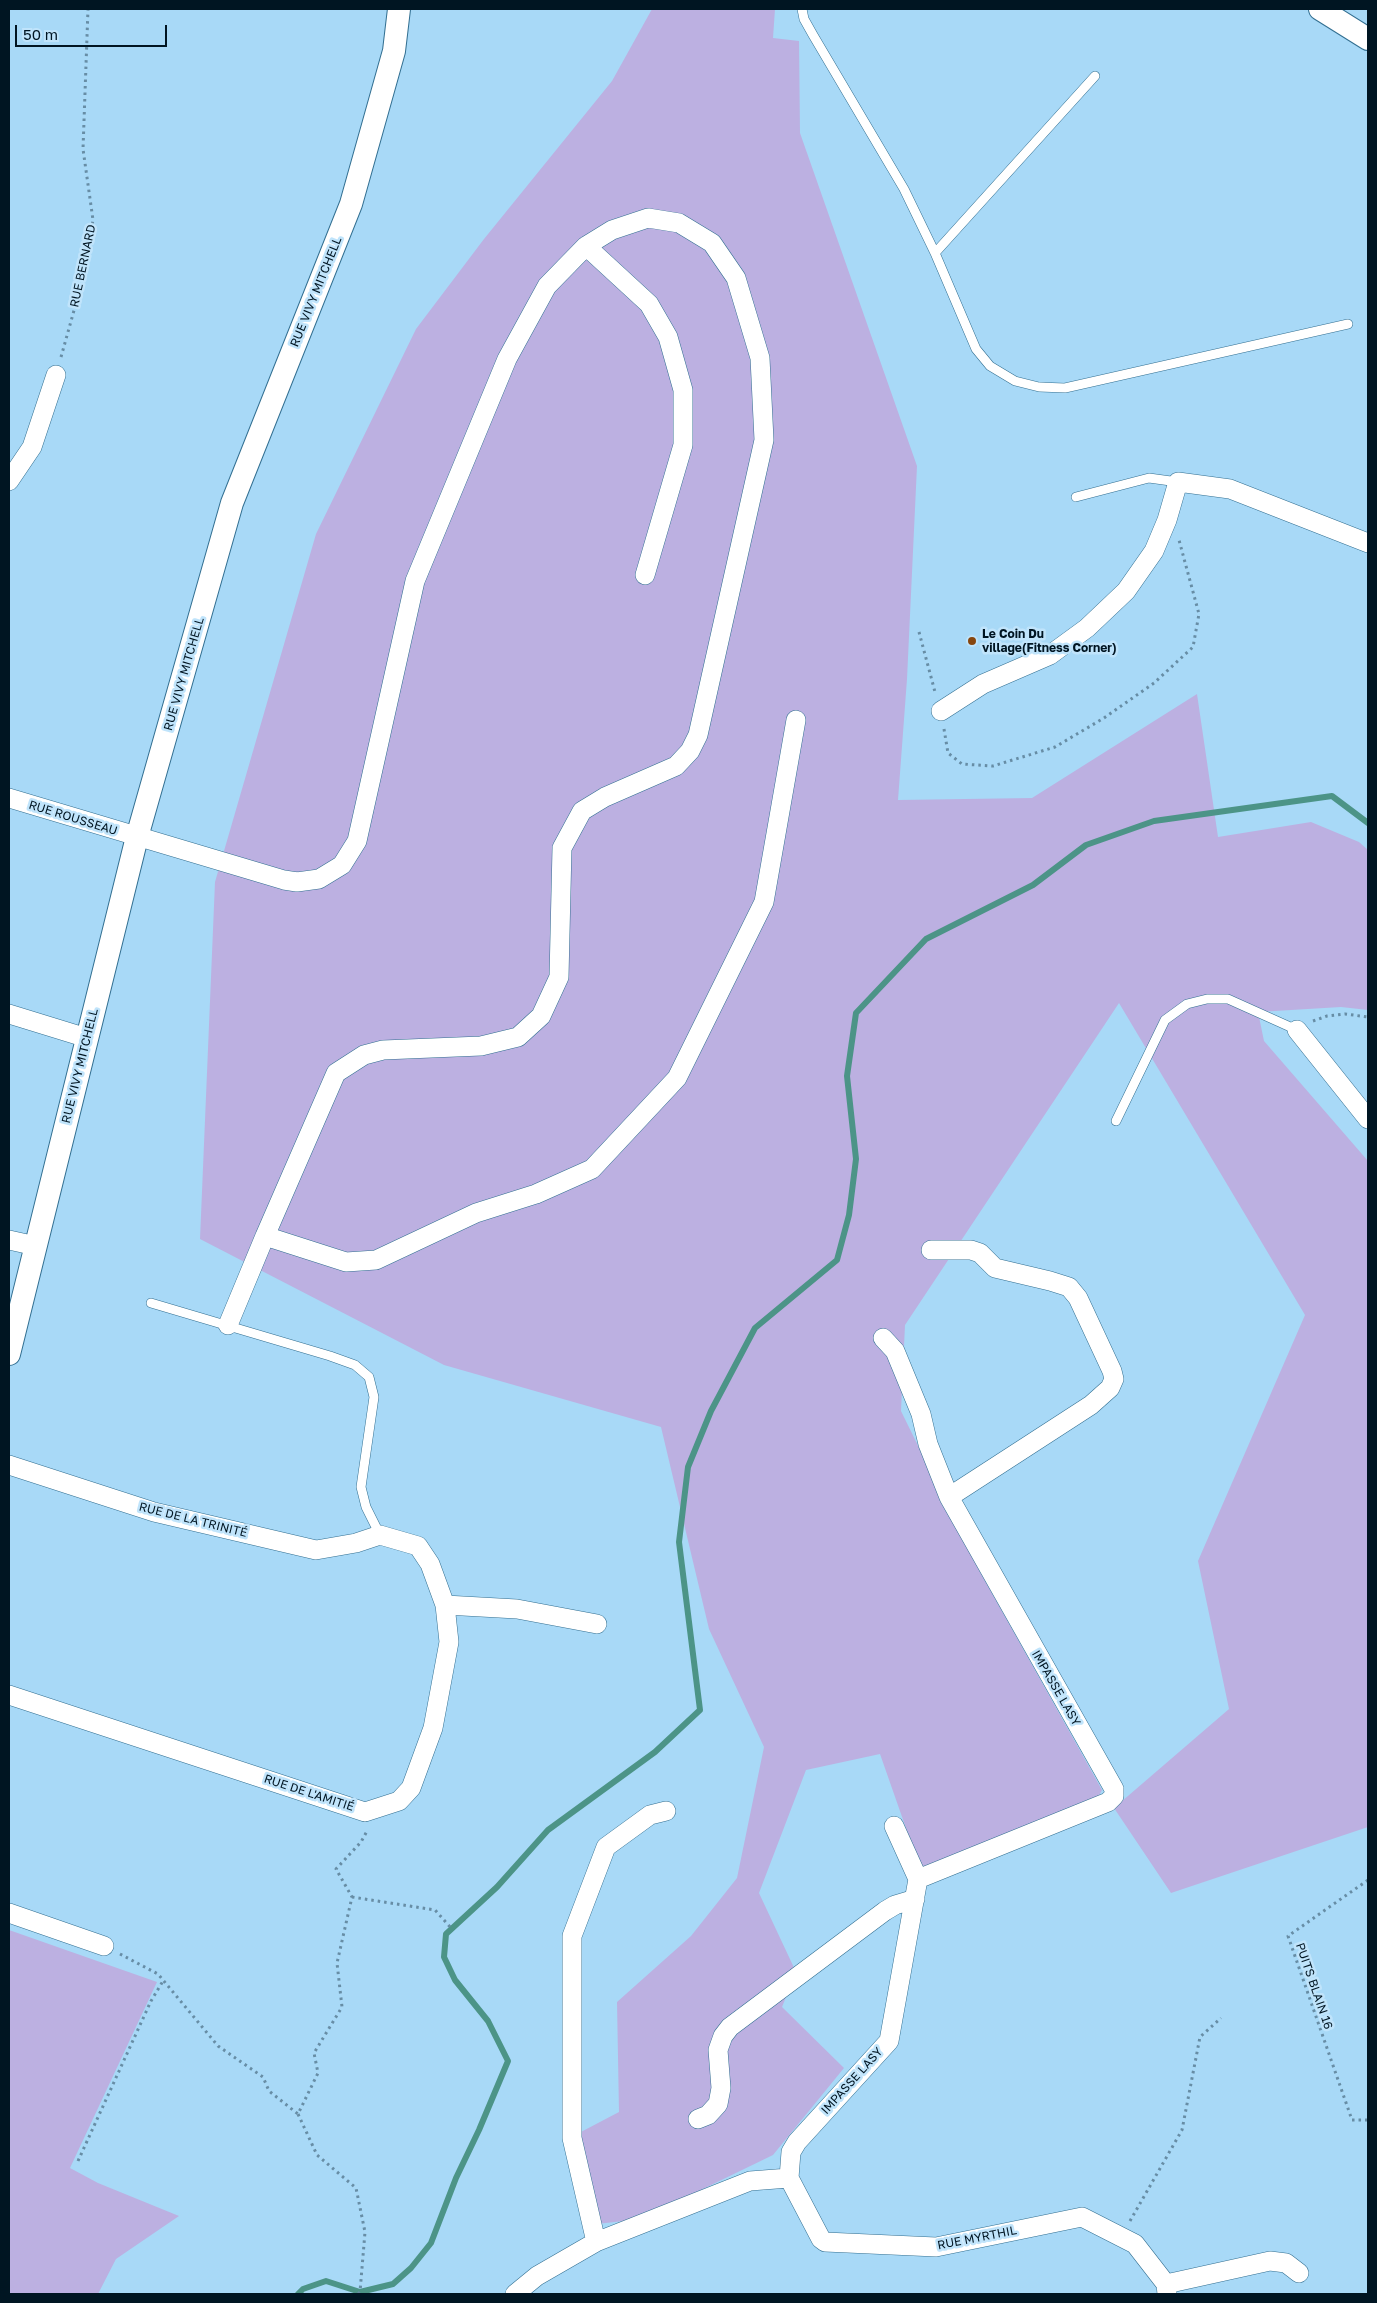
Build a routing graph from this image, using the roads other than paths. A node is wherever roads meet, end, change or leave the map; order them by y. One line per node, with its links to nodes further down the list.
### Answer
1 (399, 9): 18 (street, RUE VIVY MITCHELL)
2 (802, 9): 7 (lane)
3 (1320, 9): 4 (street)
4 (1368, 39)
5 (1096, 76): 7 (lane)
6 (586, 246): 14 (street); 18 (street, RUE ROUSSEAU); 24 (street, RUE ROUSSEAU)
7 (935, 253): 8 (lane)
8 (1348, 324)
9 (56, 375): 10 (street)
10 (9, 482)
11 (1178, 482): 12 (lane); 13 (street); 15 (street)
12 (1076, 497)
13 (1368, 544)
14 (645, 574)
15 (941, 712)
16 (796, 720): 24 (street)
17 (9, 798): 18 (street, RUE ROUSSEAU)
18 (137, 837): 21 (street, RUE VIVY MITCHELL)
19 (9, 1014): 21 (street)
20 (1297, 1030): 22 (street); 23 (lane)
21 (87, 1038): 26 (street, RUE VIVY MITCHELL)
22 (1368, 1120)
23 (1116, 1121)
24 (265, 1236): 29 (street, RUE ROUSSEAU)
25 (9, 1240): 26 (street)
26 (36, 1246): 31 (street, RUE VIVY MITCHELL)
27 (931, 1250): 33 (street)
28 (151, 1303): 29 (lane)
29 (228, 1325): 34 (lane)
30 (883, 1338): 33 (street)
31 (9, 1354)
32 (9, 1465): 34 (street, RUE DE LA TRINITÉ)
33 (948, 1497): 40 (street, IMPASSE LASY)
34 (380, 1535): 35 (street, RUE DE L'AMITIÉ)
35 (445, 1605): 36 (street); 37 (street, RUE DE L'AMITIÉ)
36 (597, 1624)
37 (9, 1696)
38 (666, 1811): 46 (street)
39 (894, 1826): 40 (street)
40 (918, 1880): 41 (street, IMPASSE LASY)
41 (915, 1899): 44 (street); 45 (street, IMPASSE LASY)
42 (9, 1913): 43 (street)
43 (104, 1946)
44 (698, 2119)
45 (789, 2178): 46 (street); 48 (street, RUE MYRTHIL)
46 (596, 2242): 49 (street)
47 (1299, 2273): 48 (street)
48 (1167, 2289)
49 (515, 2294)

